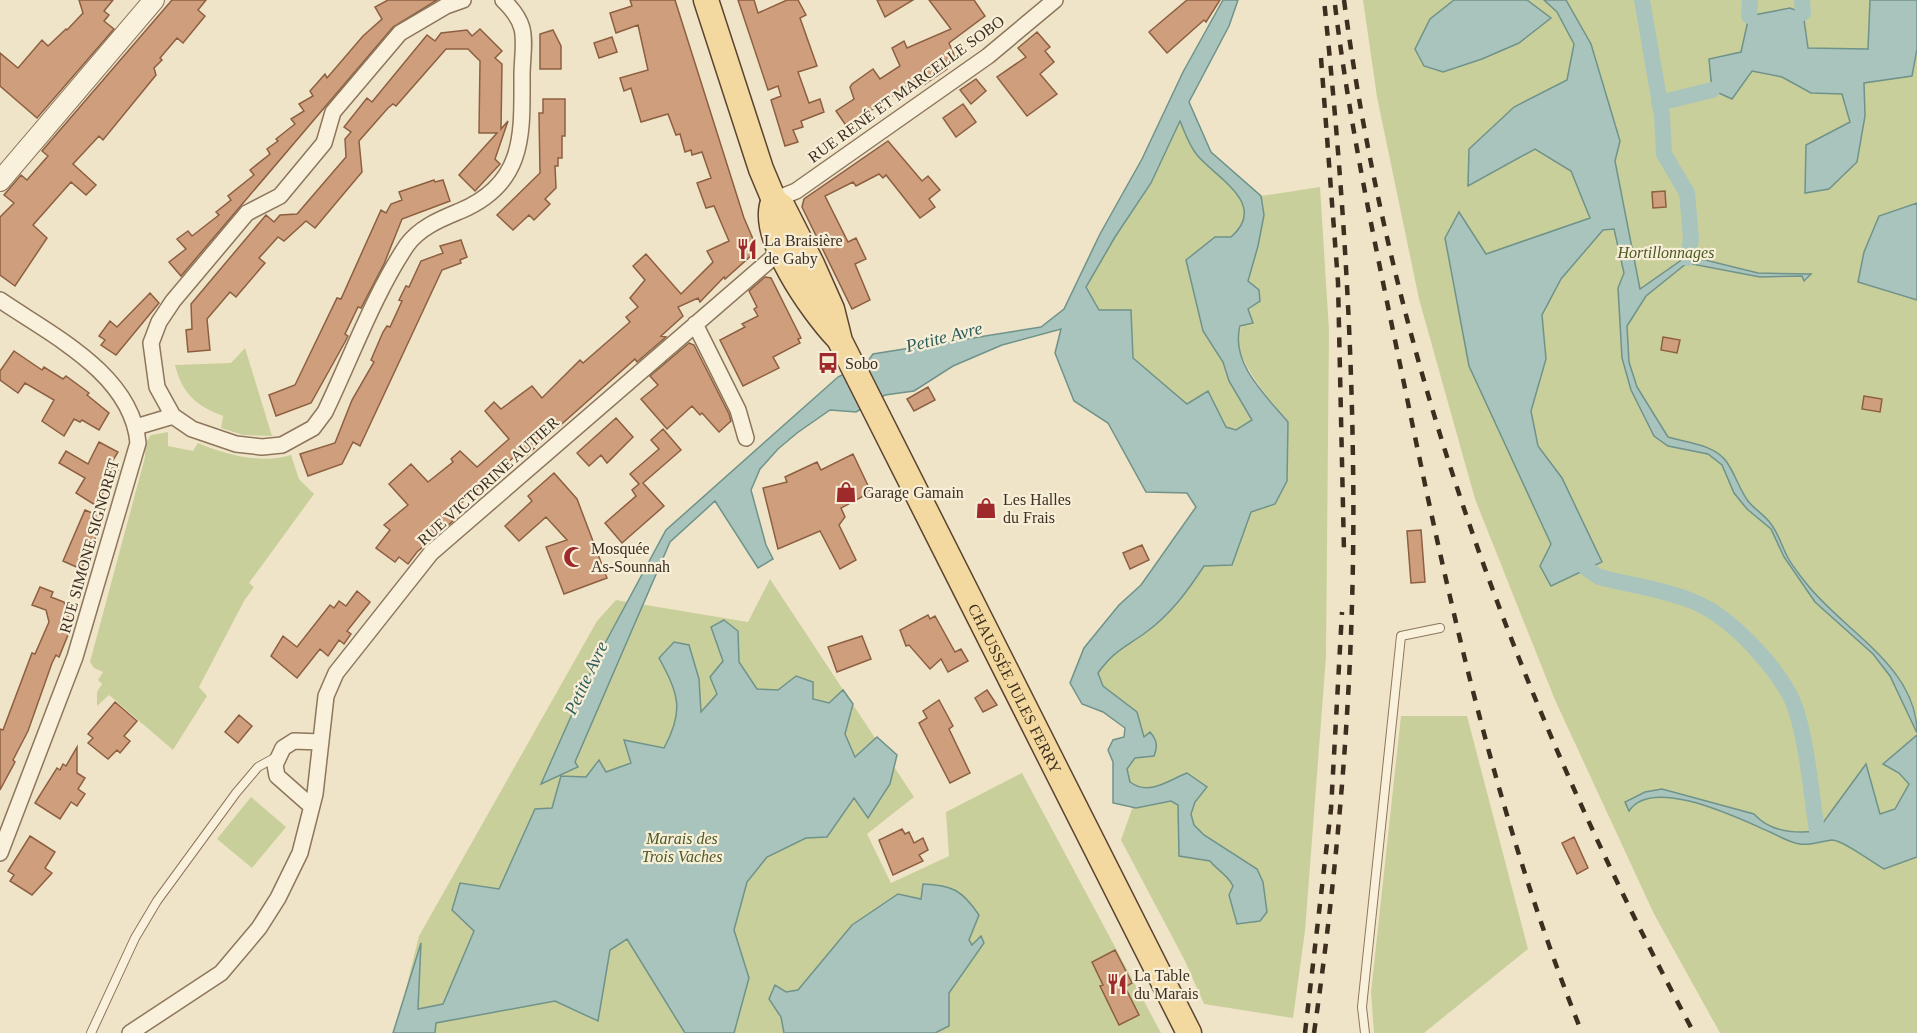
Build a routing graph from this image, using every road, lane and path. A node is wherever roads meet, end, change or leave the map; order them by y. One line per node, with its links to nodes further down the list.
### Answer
1 (154, 0): 6 (street)
2 (463, 0): 13 (street)
3 (503, 0): 13 (street)
4 (706, 0): 9 (main road, CHAUSSÉE JULES FERRY)
5 (1054, 0): 9 (street, RUE RENÉ ET MARCELLE SOBO)
6 (24, 155): 7 (lane); 8 (street)
7 (0, 163)
8 (0, 182)
9 (774, 200): 10 (main road, CHAUSSÉE JULES FERRY)
10 (790, 245): 12 (street, RUE VICTORINE AUTIER); 23 (main road, CHAUSSÉE JULES FERRY)
11 (0, 300): 14 (street, RUE SIMONE SIGNORET)
12 (695, 324): 15 (street); 17 (street, RUE VICTORINE AUTIER)
13 (173, 416): 14 (street)
14 (136, 427): 20 (street, RUE SIMONE SIGNORET)
15 (746, 438)
16 (1440, 628): 24 (lane)
17 (321, 742): 18 (street); 19 (street, RUE VICTORINE AUTIER)
18 (278, 756): 19 (street); 21 (lane)
19 (311, 806): 22 (street, RUE VICTORINE AUTIER)
20 (0, 853)
21 (91, 1033)
22 (130, 1033)
23 (1189, 1033)
24 (1365, 1033)

